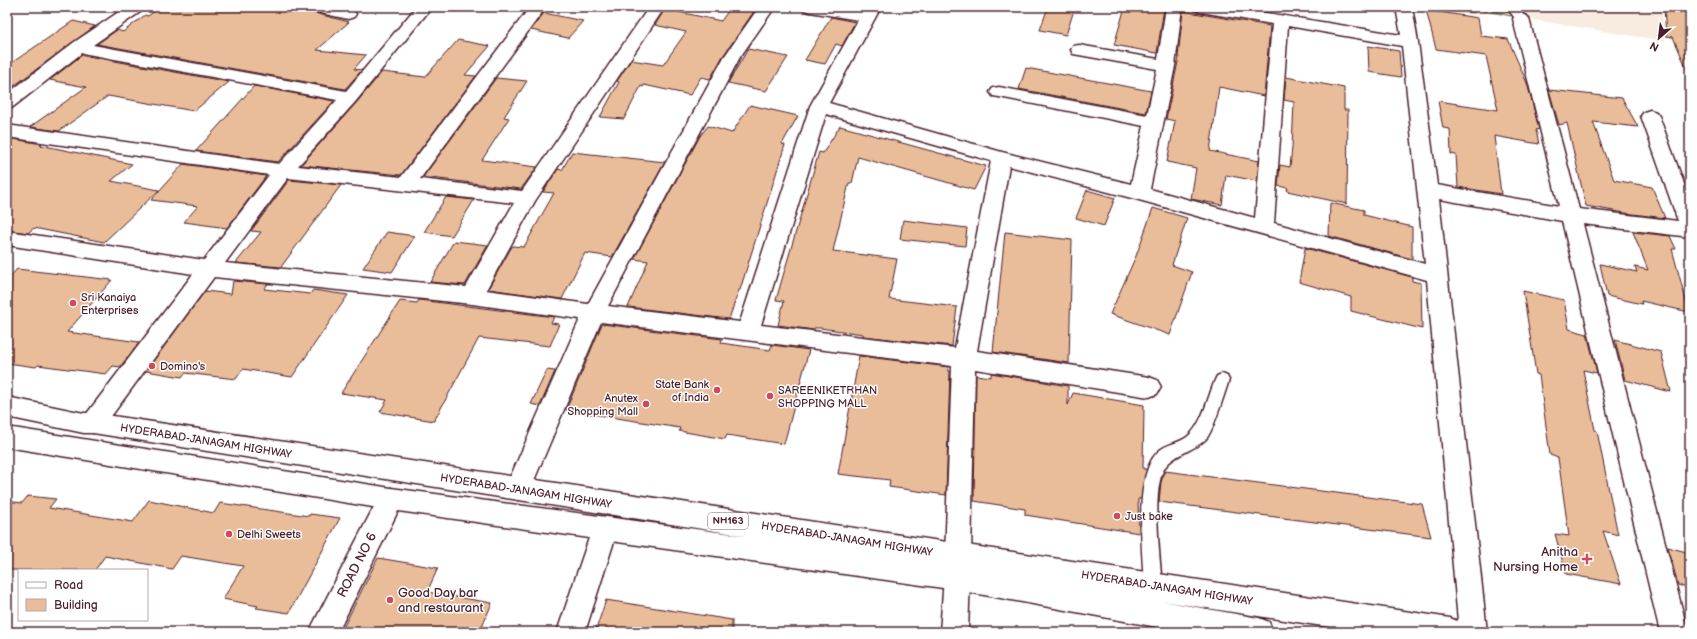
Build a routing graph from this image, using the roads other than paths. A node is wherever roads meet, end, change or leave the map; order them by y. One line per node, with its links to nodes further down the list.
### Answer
1 (137, 7): 16 (main road)
2 (313, 7): 13 (main road)
3 (424, 7): 20 (main road)
4 (538, 7): 28 (main road)
5 (657, 7): 31 (main road)
6 (767, 7): 39 (main road)
7 (810, 7): 11 (main road)
8 (1174, 7): 18 (main road)
9 (1201, 7): 14 (main road)
10 (1404, 7): 15 (main road)
11 (870, 12): 22 (main road)
12 (1514, 13): 32 (main road)
13 (348, 14)
14 (1280, 20): 15 (main road); 33 (main road)
15 (1410, 42): 29 (main road)
16 (79, 47): 20 (main road); 21 (main road)
17 (1079, 50): 18 (main road)
18 (1166, 66): 24 (main road)
19 (999, 92): 24 (main road)
20 (350, 96): 27 (main road)
21 (7, 103)
22 (819, 106): 26 (main road); 40 (main road)
23 (1650, 116): 34 (main road)
24 (1155, 122): 30 (main road)
25 (7, 131): 27 (main road)
26 (1001, 158): 30 (main road); 41 (main road)
27 (283, 171): 28 (main road); 36 (main road)
28 (406, 184): 31 (main road)
29 (1428, 190): 32 (main road); 37 (main road)
30 (1139, 193): 33 (main road)
31 (527, 198): 38 (main road)
32 (1571, 215): 34 (main road); 58 (main road)
33 (1264, 227): 37 (main road)
34 (1690, 229)
35 (7, 238): 36 (main road)
36 (209, 269): 38 (main road); 45 (main road)
37 (1436, 275): 57 (main road)
38 (472, 296): 39 (main road)
39 (594, 313): 40 (main road); 47 (main road)
40 (748, 330): 41 (main road)
41 (964, 358): 43 (main road); 50 (main road)
42 (1222, 380): 51 (lane)
43 (1149, 387)
44 (7, 407): 45 (main road, HYDERABAD-JANAGAM HIGHWAY / NH163)
45 (93, 423): 47 (main road, HYDERABAD-JANAGAM HIGHWAY / NH163)
46 (7, 438): 48 (main road, HYDERABAD-JANAGAM HIGHWAY / NH163)
47 (518, 489): 50 (main road, HYDERABAD-JANAGAM HIGHWAY / NH163)
48 (391, 499): 49 (main road, HYDERABAD-JANAGAM HIGHWAY / NH163); 52 (main road, ROAD NO 6)
49 (604, 529): 50 (main road, HYDERABAD-JANAGAM HIGHWAY / NH163); 53 (main road)
50 (958, 567): 51 (main road, HYDERABAD-JANAGAM HIGHWAY / NH163); 54 (main road); 55 (main road, HYDERABAD-JANAGAM HIGHWAY / NH163)
51 (1153, 586): 56 (main road, HYDERABAD-JANAGAM HIGHWAY / NH163)
52 (323, 632)
53 (571, 632)
54 (954, 632)
55 (1259, 632)
56 (1450, 632)
57 (1473, 632)
58 (1674, 632)

